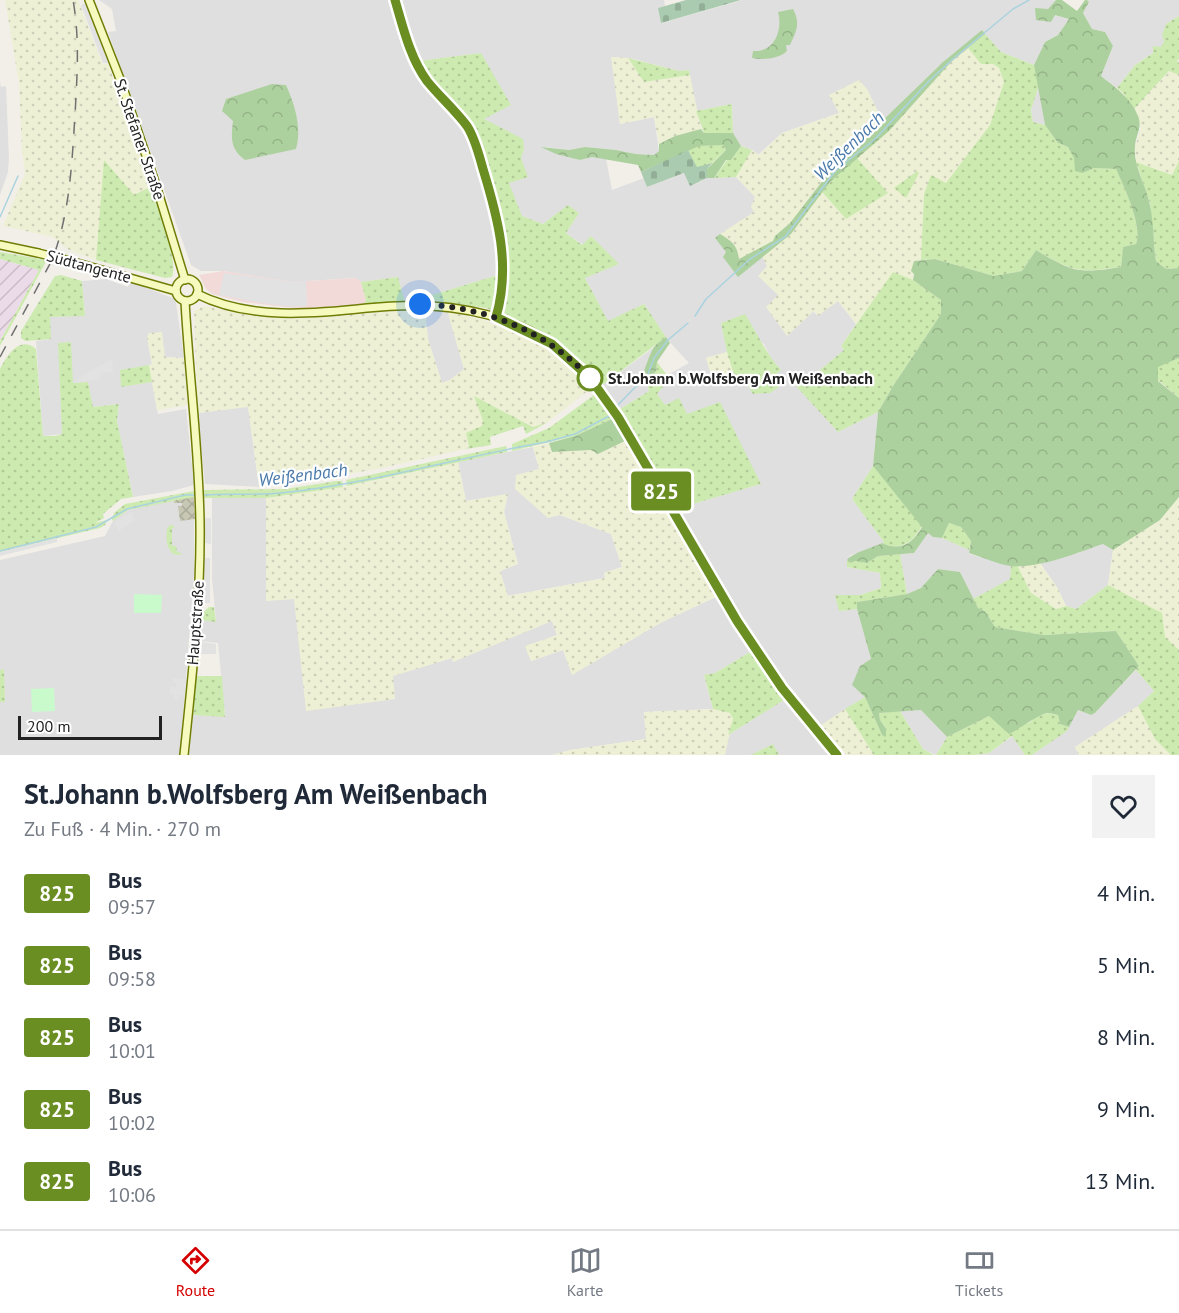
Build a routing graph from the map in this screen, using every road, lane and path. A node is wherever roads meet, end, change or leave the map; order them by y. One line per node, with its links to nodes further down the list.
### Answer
1 (89, 0): 3 (main road, St. Stefaner Straße)
2 (0, 245): 4 (main road, Südtangente, bridge)
3 (185, 280): 4 (main road); 5 (main road)
4 (176, 291): 6 (main road)
5 (197, 294): 6 (main road); 8 (main road)
6 (185, 301): 7 (main road, Hauptstraße)
7 (184, 755)
8 (837, 755)

